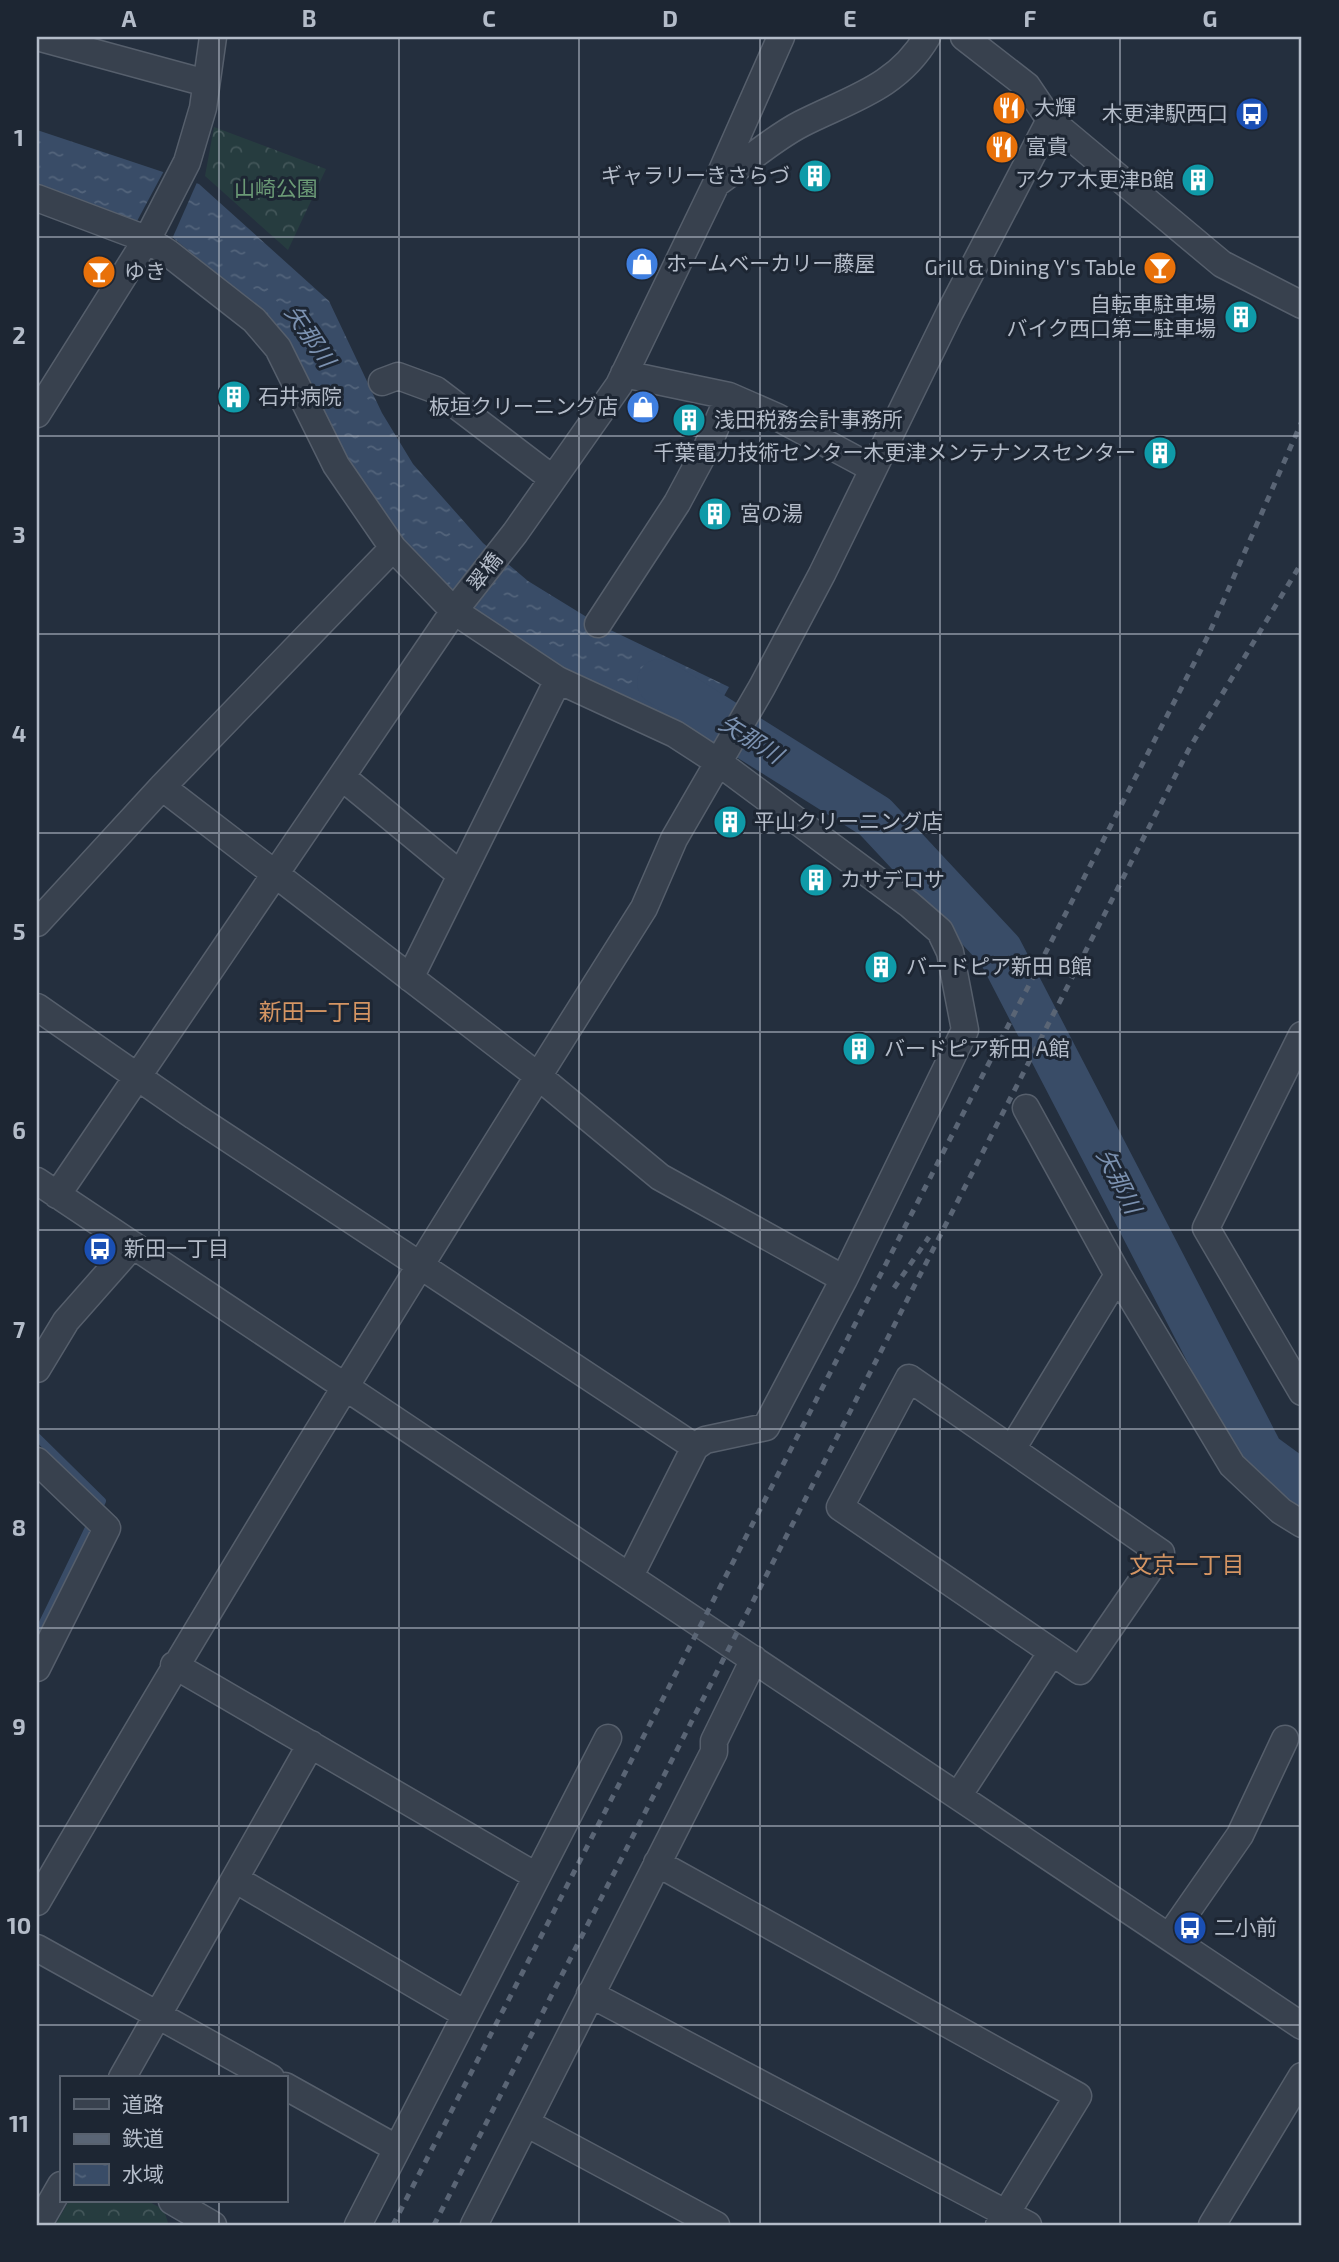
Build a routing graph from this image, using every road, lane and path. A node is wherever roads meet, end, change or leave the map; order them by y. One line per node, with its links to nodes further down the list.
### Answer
1 (37, 37): 6 (street)
2 (212, 37): 6 (street)
3 (781, 37): 8 (street, 翠橋)
4 (926, 37): 8 (street)
5 (964, 37): 7 (street)
6 (206, 83): 10 (street)
7 (1050, 120): 11 (street); 16 (street)
8 (716, 184): 12 (street, 翠橋)
9 (37, 198): 10 (street)
10 (148, 237): 15 (street); 18 (street)
11 (1302, 305)
12 (624, 374): 14 (street); 17 (street, 翠橋)
13 (383, 382): 17 (street)
14 (729, 396): 16 (street); 20 (street)
15 (37, 414)
16 (872, 468): 22 (street)
17 (553, 479): 19 (street, 翠橋)
18 (393, 548): 19 (street); 24 (street)
19 (454, 611): 21 (street); 23 (street, 翠橋)
20 (598, 624)
21 (558, 680): 22 (street); 25 (street)
22 (718, 762): 31 (street); 38 (street)
23 (342, 777): 25 (street); 26 (street, 翠橋)
24 (162, 787): 26 (street); 27 (street)
25 (461, 875): 28 (street)
26 (275, 876): 28 (street); 32 (street, 翠橋)
27 (37, 923)
28 (410, 978): 31 (street)
29 (37, 1007): 32 (street)
30 (1302, 1035): 41 (street)
31 (538, 1076): 36 (street); 38 (street)
32 (139, 1078): 34 (street, 翠橋); 36 (street)
33 (1026, 1108): 37 (street)
34 (47, 1188): 35 (street)
35 (133, 1245): 39 (street); 40 (street)
36 (420, 1264): 40 (street); 42 (street)
37 (1118, 1275): 43 (street); 45 (street)
38 (844, 1279): 42 (street)
39 (37, 1369)
40 (344, 1385): 46 (street); 49 (street)
41 (1302, 1392)
42 (695, 1447): 46 (street)
43 (1012, 1449): 47 (street); 47 (street)
44 (37, 1461): 50 (street)
45 (1302, 1524)
46 (630, 1576): 48 (street)
47 (1052, 1652): 54 (street)
48 (754, 1659): 54 (street); 55 (street)
49 (174, 1665): 53 (street); 58 (street)
50 (37, 1668)
51 (608, 1738): 56 (street)
52 (1285, 1739): 59 (street)
53 (311, 1744): 56 (street); 57 (street)
54 (958, 1796): 59 (street)
55 (657, 1863): 61 (street); 73 (street)
56 (537, 1876): 62 (street)
57 (234, 1879): 62 (street); 63 (street)
58 (37, 1902)
59 (1169, 1937): 64 (street)
60 (37, 1948): 63 (street)
61 (590, 1994): 69 (street); 73 (street)
62 (465, 2014): 70 (street)
63 (157, 2015): 65 (street); 66 (street)
64 (1302, 2026)
65 (123, 2076)
66 (267, 2076)
67 (1302, 2076): 79 (street)
68 (287, 2087): 70 (street)
69 (526, 2123): 77 (street); 78 (street)
70 (396, 2148): 76 (street)
71 (60, 2187): 74 (street)
72 (178, 2212): 75 (street)
73 (1011, 2221)
74 (38, 2225)
75 (213, 2225)
76 (358, 2225)
77 (474, 2225)
78 (716, 2225)
79 (1212, 2225)

